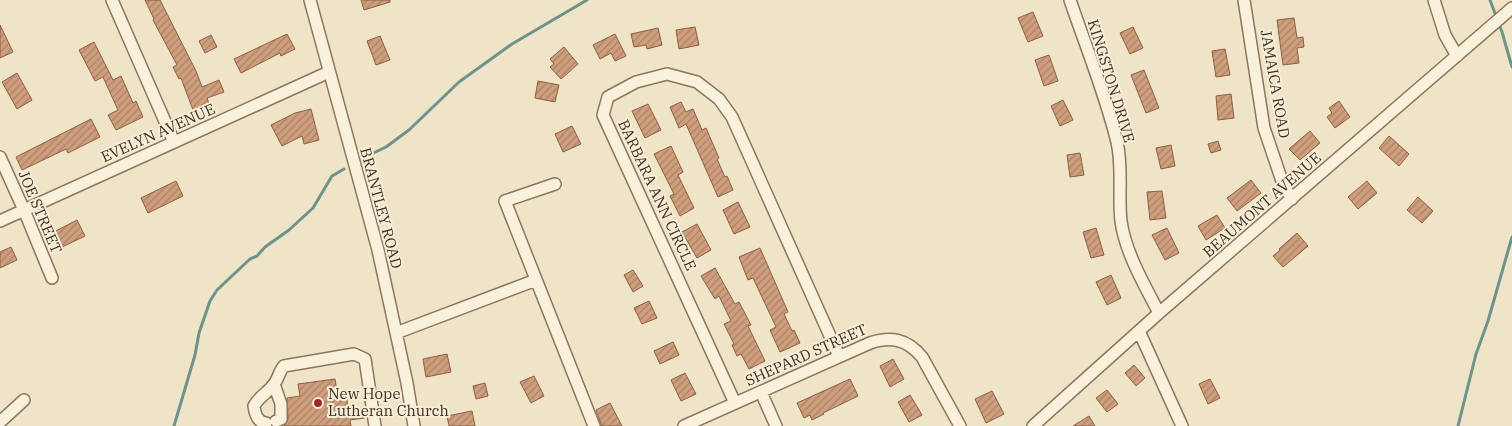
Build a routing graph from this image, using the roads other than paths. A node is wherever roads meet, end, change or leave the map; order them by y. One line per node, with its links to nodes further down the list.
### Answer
1 (112, 0): 9 (street)
2 (310, 0): 8 (street, BRANTLEY ROAD)
3 (1070, 0): 17 (street, KINGSTON DRIVE)
4 (1244, 0): 12 (street, JAMAICA ROAD)
5 (1434, 0): 7 (street)
6 (1512, 8): 7 (street, BEAUMONT AVENUE)
7 (1457, 56): 12 (street, BEAUMONT AVENUE)
8 (329, 72): 9 (street, EVELYN AVENUE); 19 (street, BRANTLEY ROAD)
9 (174, 142): 13 (street, EVELYN AVENUE)
10 (0, 157): 13 (street, JOE STREET)
11 (555, 184): 16 (street)
12 (1292, 199): 17 (street, BEAUMONT AVENUE)
13 (24, 210): 14 (street, EVELYN AVENUE); 15 (street, JOE STREET)
14 (0, 221)
15 (52, 278)
16 (536, 280): 19 (street); 28 (street)
17 (1159, 313): 18 (street, BEAUMONT AVENUE)
18 (1138, 331): 32 (street, BEAUMONT AVENUE); 33 (street)
19 (396, 333): 27 (street, BRANTLEY ROAD)
20 (840, 356): 22 (street, SHEPARD STREET); 24 (street, BARBARA ANN CIRCLE); 31 (street, SHEPARD STREET)
21 (274, 384): 21 (street); 26 (street)
22 (761, 392): 24 (street, SHEPARD STREET); 30 (street)
23 (24, 400): 25 (street)
24 (735, 403): 29 (street, SHEPARD STREET)
25 (0, 422)
26 (375, 426)
27 (414, 426)
28 (594, 426)
29 (684, 426)
30 (776, 426)
31 (960, 426)
32 (1033, 426)
33 (1182, 426)

